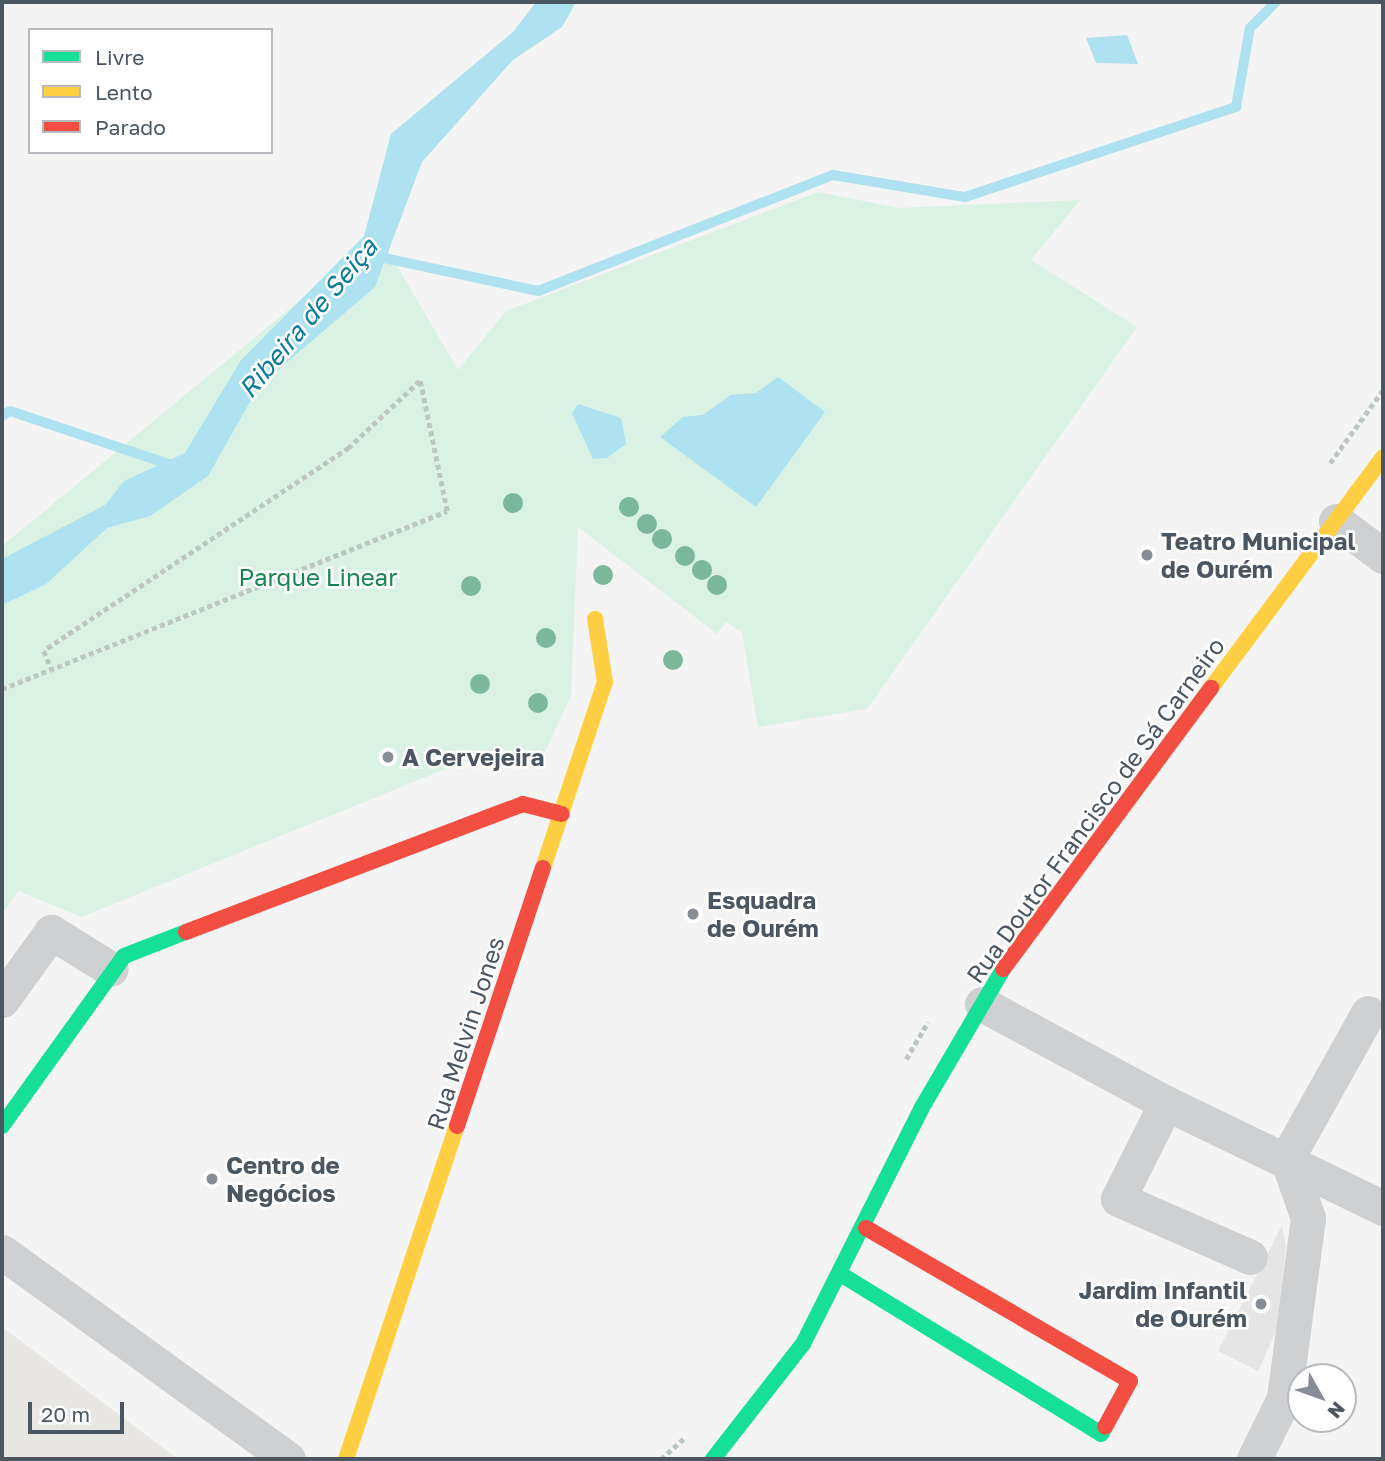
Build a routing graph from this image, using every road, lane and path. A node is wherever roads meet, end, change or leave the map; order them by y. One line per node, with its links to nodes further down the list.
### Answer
1 (1383, 457): 2 (street, Rua Doutor Francisco de Sá Carneiro)
2 (1336, 520): 3 (street); 10 (street, Rua Doutor Francisco de Sá Carneiro)
3 (1383, 556)
4 (595, 620): 7 (street, Rua Melvin Jones)
5 (51, 668): 5 (path); 6 (path)
6 (2, 689)
7 (562, 814): 8 (street); 21 (street, Rua Melvin Jones)
8 (111, 969): 9 (street); 13 (street)
9 (2, 1000)
10 (982, 1004): 12 (street); 16 (street, Rua Doutor Francisco de Sá Carneiro)
11 (1368, 1013): 14 (street)
12 (1166, 1103): 14 (street); 18 (street)
13 (2, 1126)
14 (1287, 1158): 15 (street); 23 (street)
15 (1383, 1208)
16 (866, 1228): 19 (street, Rua Doutor Francisco de Sá Carneiro); 19 (street)
17 (2, 1252): 20 (street)
18 (1250, 1257)
19 (842, 1275): 22 (street, Rua Doutor Francisco de Sá Carneiro)
20 (288, 1459)
21 (346, 1459)
22 (713, 1459)
23 (1254, 1459)

